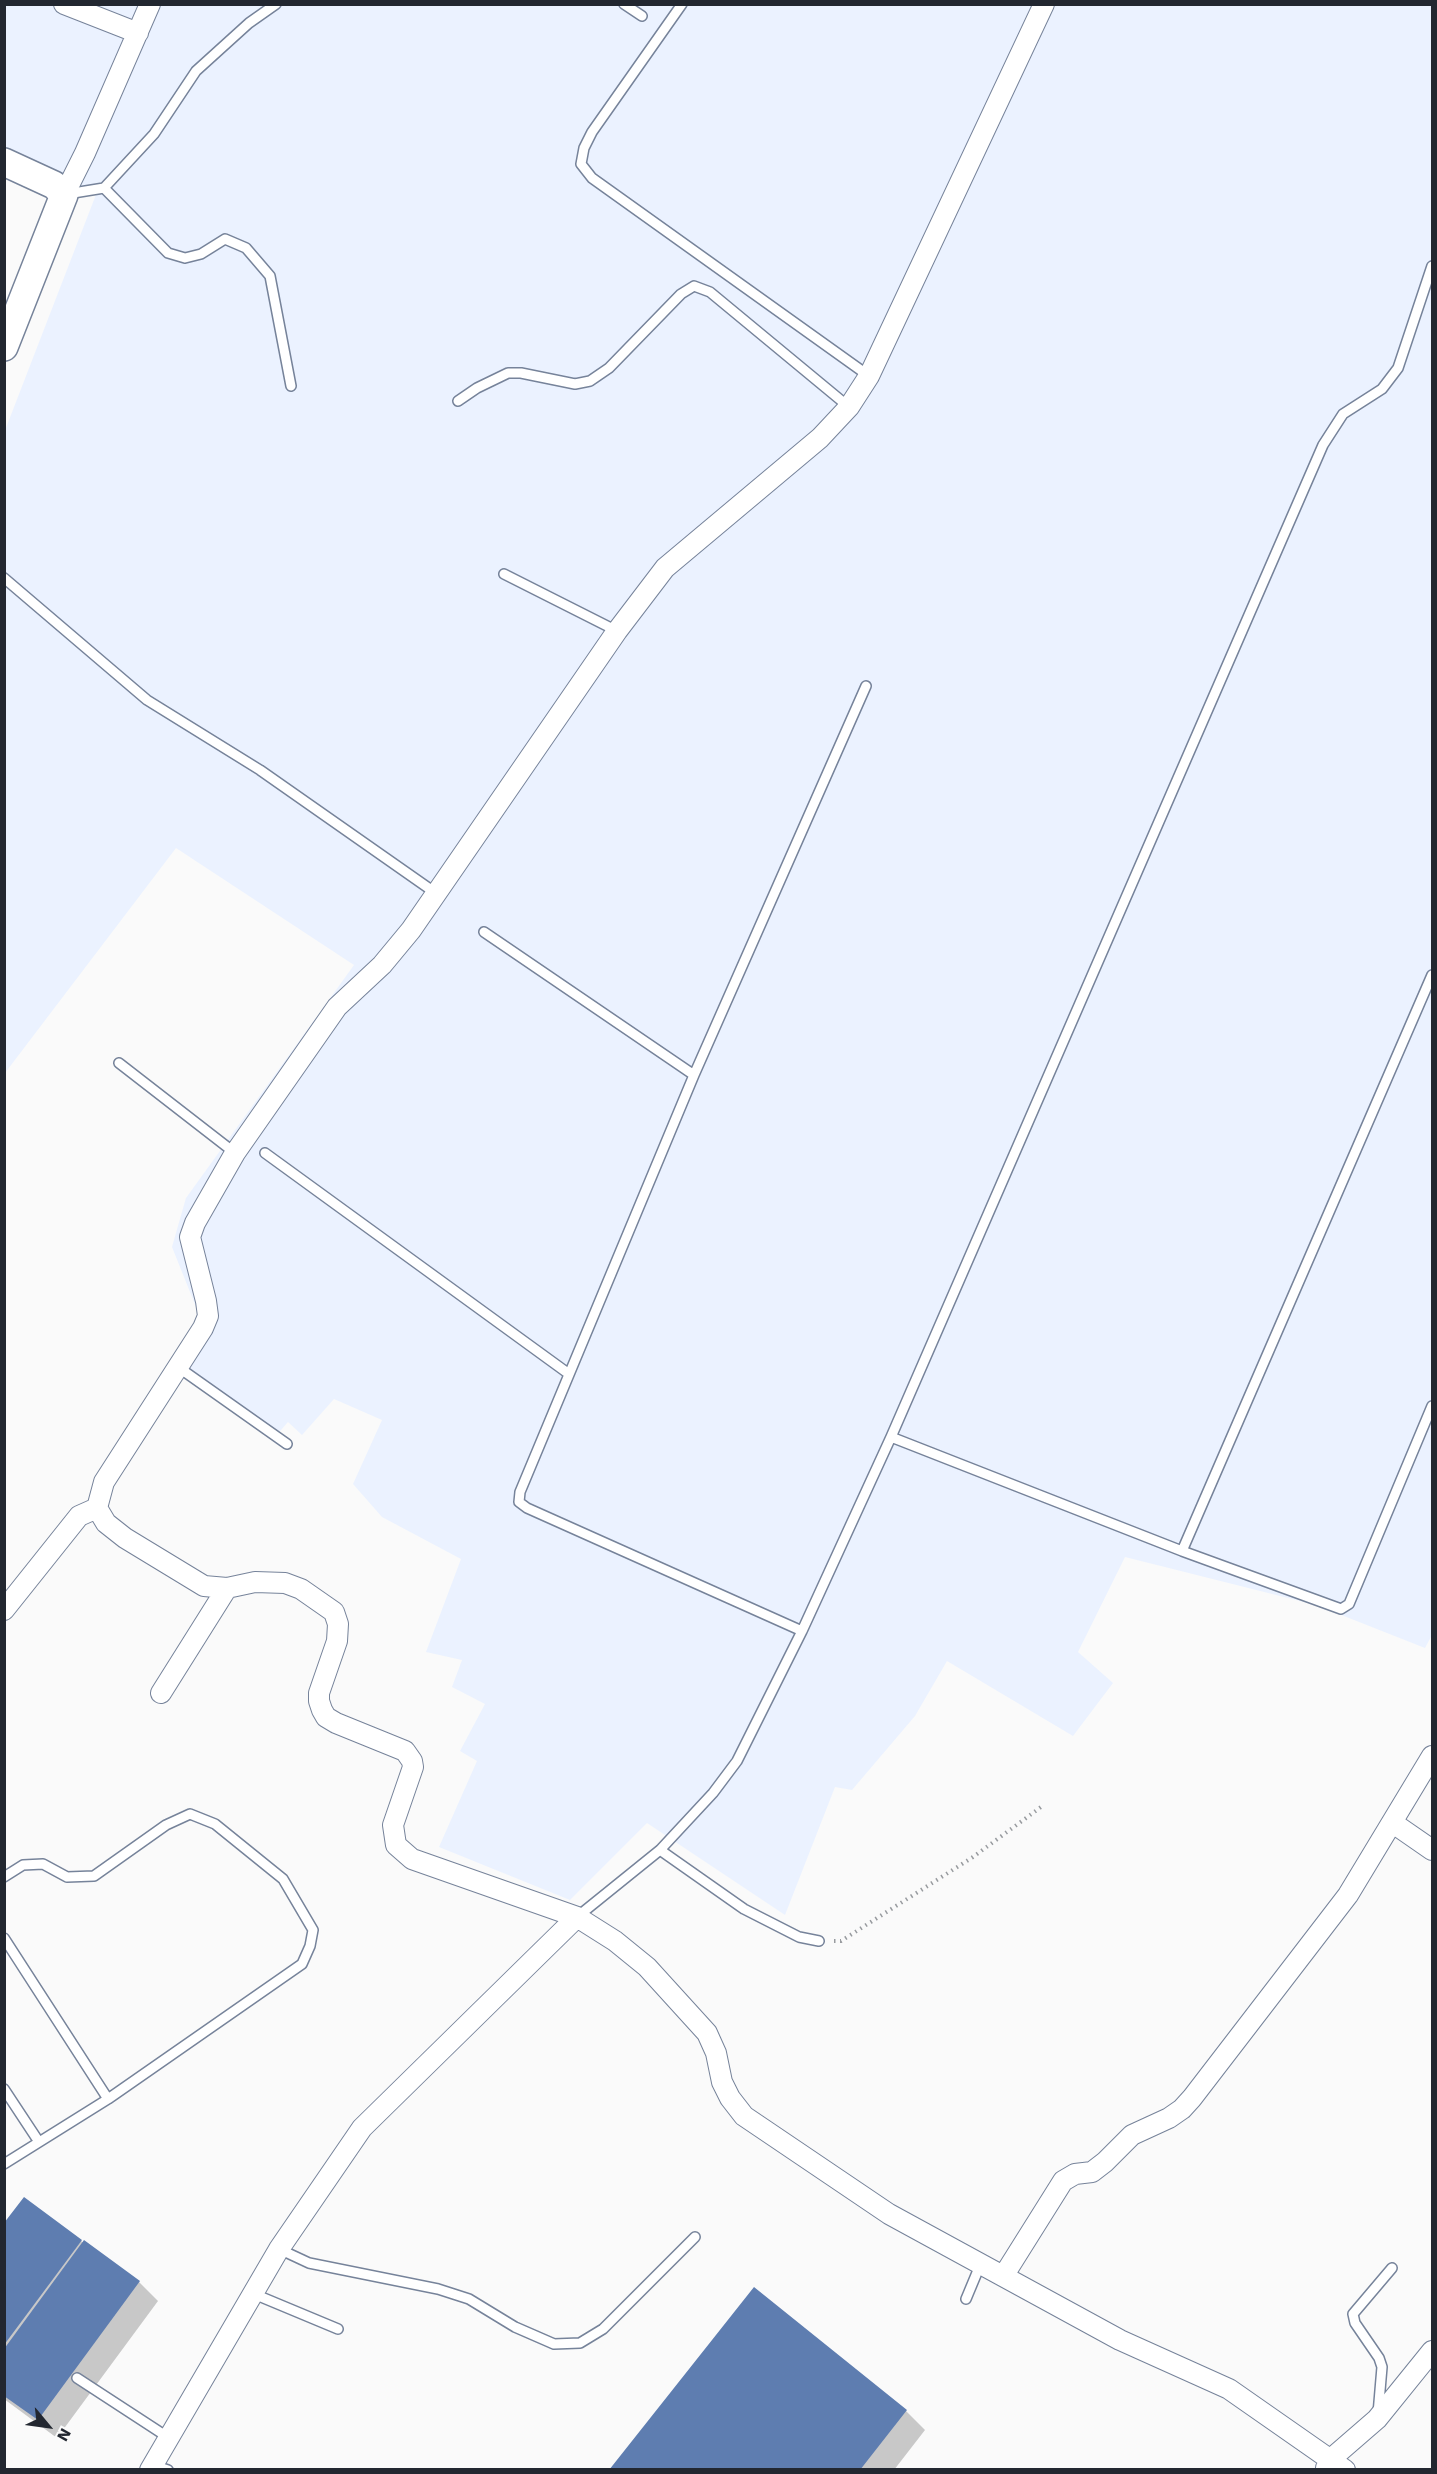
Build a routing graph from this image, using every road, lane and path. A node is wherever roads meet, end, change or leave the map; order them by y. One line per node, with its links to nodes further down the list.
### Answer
1 (64, 4): 8 (street)
2 (150, 4): 8 (street)
3 (276, 4): 10 (lane)
4 (624, 4): 7 (lane)
5 (682, 4): 14 (lane)
6 (1044, 4): 14 (street)
7 (642, 16)
8 (138, 33): 11 (street)
9 (4, 162): 11 (main road)
10 (105, 188): 11 (lane); 15 (lane)
11 (64, 195): 13 (main road)
12 (1432, 266): 32 (lane)
13 (4, 347)
14 (869, 376): 17 (street)
15 (291, 386)
16 (458, 401): 17 (lane)
17 (849, 407): 20 (street)
18 (504, 574): 20 (lane)
19 (4, 578): 22 (lane)
20 (617, 631): 22 (street)
21 (866, 686): 26 (lane)
22 (437, 894): 27 (street)
23 (484, 932): 26 (lane)
24 (1432, 975): 35 (lane)
25 (119, 1063): 27 (lane)
26 (694, 1075): 30 (lane)
27 (235, 1153): 29 (street)
28 (265, 1153): 30 (lane)
29 (178, 1367): 33 (lane); 34 (street)
30 (569, 1374): 38 (lane)
31 (1432, 1406): 35 (lane)
32 (891, 1437): 35 (lane); 38 (lane)
33 (287, 1444)
34 (97, 1508): 36 (street); 37 (street)
35 (1182, 1551)
36 (226, 1588): 39 (street); 46 (street)
37 (4, 1610)
38 (802, 1631): 43 (lane)
39 (161, 1693)
40 (1432, 1756): 42 (street)
41 (1041, 1807): 48 (path)
42 (1393, 1823): 44 (street); 57 (street)
43 (660, 1850): 46 (lane); 48 (lane)
44 (1432, 1850)
45 (4, 1877): 50 (lane)
46 (577, 1917): 54 (street); 55 (street)
47 (4, 1938): 50 (lane)
48 (819, 1941)
49 (4, 2089): 51 (lane)
50 (108, 2098): 51 (lane)
51 (39, 2142): 52 (lane)
52 (4, 2164)
53 (694, 2237): 54 (lane)
54 (279, 2249): 58 (street)
55 (981, 2263): 57 (street); 59 (lane)
56 (1392, 2268): 63 (lane)
57 (1004, 2275): 65 (street)
58 (254, 2294): 60 (lane); 64 (street)
59 (966, 2299)
60 (338, 2329)
61 (1432, 2350): 63 (street)
62 (77, 2378): 64 (lane)
63 (1377, 2419): 65 (street)
64 (168, 2438): 66 (street)
65 (1334, 2466)
66 (157, 2468)

